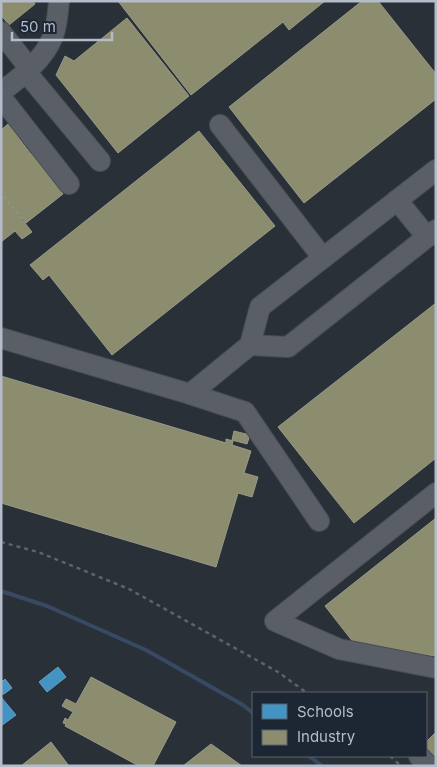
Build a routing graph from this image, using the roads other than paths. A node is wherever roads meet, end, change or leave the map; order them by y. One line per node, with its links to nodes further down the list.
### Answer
1 (59, 1): 3 (street)
2 (1, 32): 3 (street)
3 (28, 70): 4 (street); 7 (street)
4 (1, 92)
5 (1, 97): 9 (street)
6 (220, 126): 12 (street)
7 (100, 162)
8 (436, 170): 10 (street)
9 (69, 184)
10 (398, 200): 11 (street); 12 (street)
11 (431, 233): 14 (street)
12 (323, 258): 14 (street)
13 (1, 338): 15 (street)
14 (250, 345): 15 (street)
15 (190, 394): 17 (street)
16 (436, 493): 18 (street)
17 (319, 521)
18 (436, 668)
19 (420, 757): 20 (street)
20 (429, 766)

